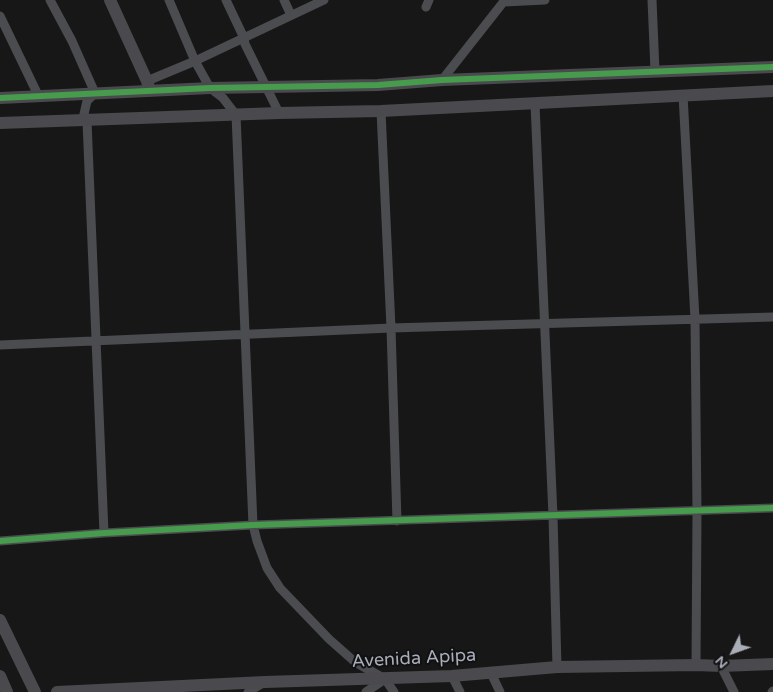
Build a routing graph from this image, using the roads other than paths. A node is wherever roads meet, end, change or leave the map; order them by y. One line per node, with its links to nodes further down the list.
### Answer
1 (50, 0): 21 (street)
2 (110, 0): 17 (street)
3 (169, 0): 13 (street)
4 (226, 0): 12 (street)
5 (284, 0): 10 (street)
6 (324, 0): 10 (street)
7 (545, 0): 9 (street)
8 (652, 0): 15 (street)
9 (505, 1): 16 (street)
10 (291, 15): 12 (street)
11 (0, 16): 23 (street)
12 (244, 38): 13 (street); 18 (street)
13 (196, 61): 17 (street); 19 (street)
14 (773, 67): 15 (street)
15 (655, 71): 16 (street)
16 (442, 80): 18 (street)
17 (149, 86): 19 (street); 21 (street)
18 (266, 86): 19 (street); 27 (street)
19 (210, 88): 28 (street)
20 (773, 90): 22 (street)
21 (95, 93): 23 (street); 29 (street)
22 (683, 95): 25 (street); 32 (street)
23 (38, 96): 24 (street)
24 (0, 98)
25 (535, 104): 26 (street); 33 (street)
26 (381, 111): 27 (street); 34 (street)
27 (279, 113): 28 (street)
28 (236, 115): 29 (street); 35 (street)
29 (87, 121): 30 (street); 36 (street)
30 (0, 124)
31 (773, 317): 32 (street)
32 (695, 319): 33 (street); 39 (street)
33 (544, 324): 34 (street); 40 (street)
34 (391, 328): 35 (street); 41 (street)
35 (245, 335): 36 (street); 42 (street)
36 (95, 341): 37 (street); 43 (street)
37 (0, 345)
38 (773, 508): 39 (street)
39 (697, 511): 40 (street); 46 (street)
40 (553, 516): 41 (street); 49 (street)
41 (397, 521): 42 (street)
42 (253, 525): 43 (street); 53 (street)
43 (104, 532): 44 (street)
44 (0, 541)
45 (0, 620): 58 (street)
46 (696, 664): 48 (street, Avenida Apipa); 49 (street, Avenida Apipa)
47 (773, 664): 48 (street, Avenida Apipa)
48 (721, 666): 64 (street)
49 (557, 667): 50 (street, Avenida Apipa)
50 (491, 673): 52 (street, Avenida Apipa); 63 (street)
51 (0, 676): 57 (street)
52 (452, 676): 53 (street, Avenida Apipa); 62 (street)
53 (385, 679): 54 (street, Avenida Apipa); 60 (street); 61 (street)
54 (265, 682): 55 (street, Avenida Apipa); 56 (street)
55 (145, 691): 59 (street, Avenida Apipa)
56 (252, 691)
57 (8, 692)
58 (35, 692)
59 (57, 692)
60 (366, 692)
61 (394, 692)
62 (460, 692)
63 (500, 692)
64 (734, 692)

